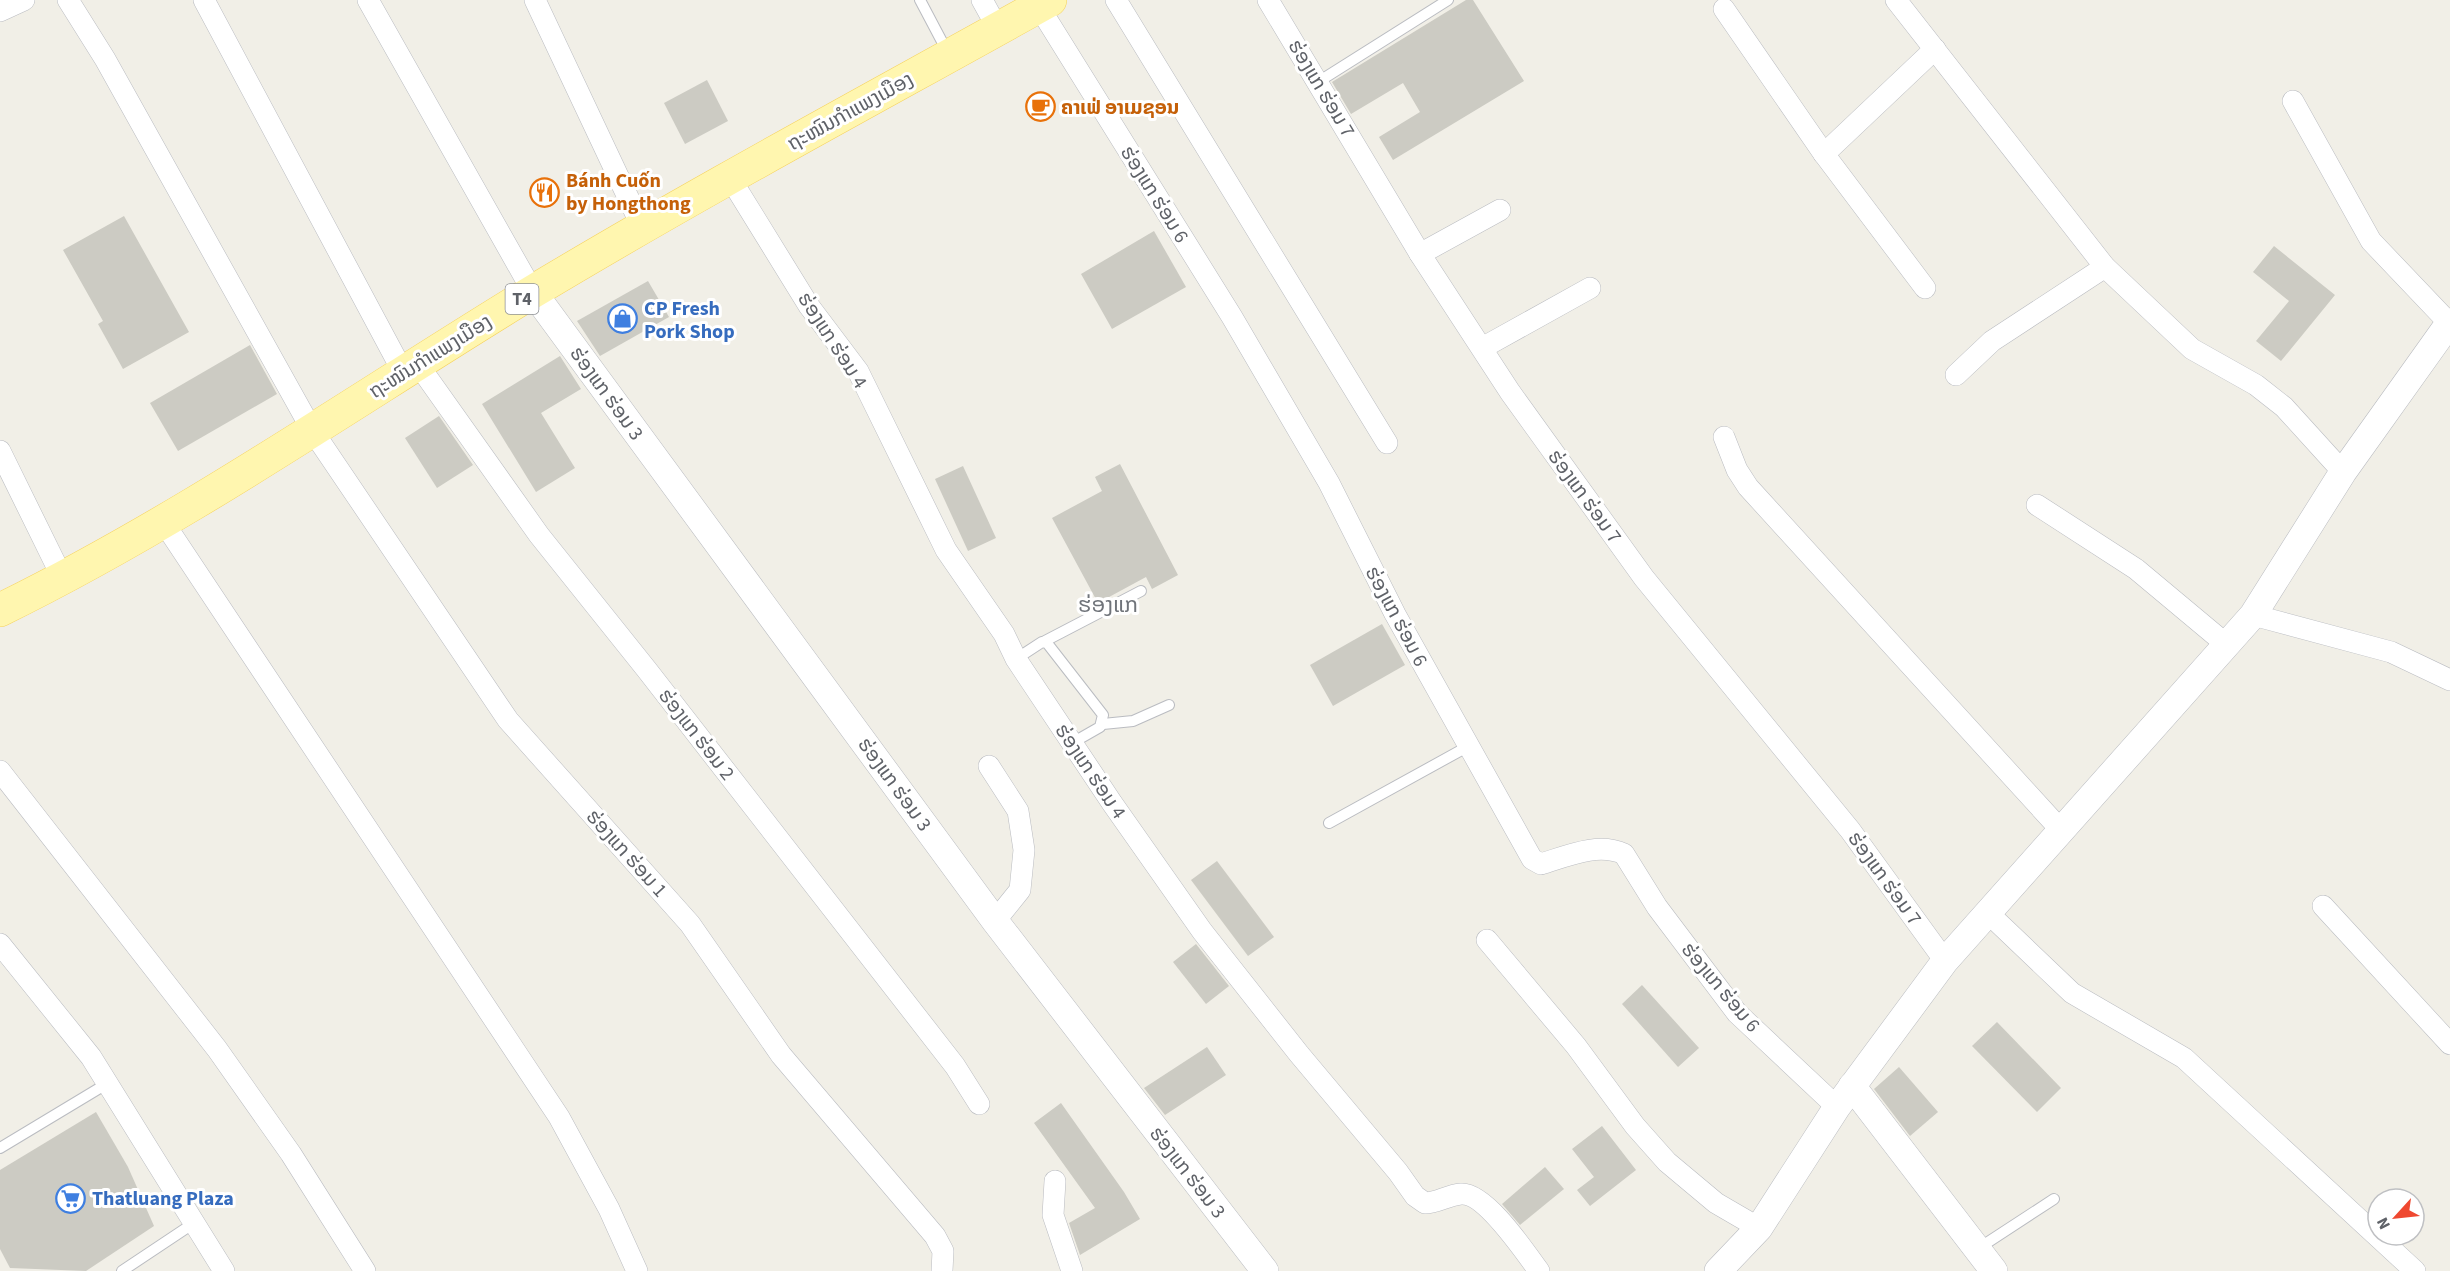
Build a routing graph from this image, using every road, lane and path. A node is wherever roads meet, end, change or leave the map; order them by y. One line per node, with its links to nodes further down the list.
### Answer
1 (24, 0): 14 (street)
2 (68, 0): 33 (street, ຮ່ອງແກ ຮ່ອມ 1)
3 (204, 0): 31 (street, ຮ່ອງແກ ຮ່ອມ 2)
4 (368, 0): 28 (street)
5 (535, 0): 23 (street)
6 (920, 0): 17 (lane)
7 (982, 0): 15 (street)
8 (1116, 0): 35 (street)
9 (1268, 0): 18 (street, ຮ່ອງແກ ຮ່ອມ 7)
10 (1448, 0): 18 (lane)
11 (1896, 0): 16 (street)
12 (1044, 3): 15 (main road, ຖະໜົນກຳແພງເມືອງ / T4); 51 (street, ຮ່ອງແກ ຮ່ອມ 6)
13 (1724, 9): 20 (street)
14 (0, 11)
15 (998, 29): 17 (main road, ຖະໜົນກຳແພງເມືອງ / T4)
16 (1935, 49): 20 (street); 25 (street)
17 (950, 56): 21 (main road, ຖະໜົນກຳແພງເມືອງ / T4)
18 (1318, 82): 24 (street, ຮ່ອງແກ ຮ່ອມ 7)
19 (2293, 101): 29 (street)
20 (1824, 154): 27 (street)
21 (730, 178): 23 (main road, ຖະໜົນກຳແພງເມືອງ / T4); 46 (street, ຮ່ອງແກ ຮ່ອມ 4)
22 (1500, 210): 24 (street)
23 (642, 227): 28 (main road, ຖະໜົນກຳແພງເມືອງ / T4)
24 (1420, 254): 30 (street, ຮ່ອງແກ ຮ່ອມ 7)
25 (2105, 267): 32 (street); 37 (street)
26 (1590, 288): 30 (street)
27 (1925, 288)
28 (533, 292): 31 (main road, ຖະໜົນກຳແພງເມືອງ / T4); 58 (street, ຮ່ອງແກ ຮ່ອມ 3)
29 (2450, 323): 37 (street)
30 (1482, 348): 61 (street, ຮ່ອງແກ ຮ່ອມ 7)
31 (410, 367): 33 (main road, ຖະໜົນກຳແພງເມືອງ / T4); 65 (street, ຮ່ອງແກ ຮ່ອມ 2)
32 (1956, 375)
33 (312, 430): 39 (main road, ຖະໜົນກຳແພງເມືອງ / T4); 76 (street, ຮ່ອງແກ ຮ່ອມ 1)
34 (1724, 437): 55 (street)
35 (1387, 443)
36 (0, 451): 40 (street)
37 (2343, 472): 43 (street)
38 (2037, 506): 45 (street)
39 (164, 523): 40 (main road, ຖະໜົນກຳແພງເມືອງ / T4); 75 (street)
40 (63, 579): 42 (main road, ຖະໜົນກຳແພງເມືອງ / T4)
41 (1141, 591): 44 (lane)
42 (0, 610)
43 (2253, 615): 45 (street); 47 (street)
44 (1044, 641): 46 (lane); 49 (lane)
45 (2227, 645): 55 (street)
46 (1016, 659): 50 (street, ຮ່ອງແກ ຮ່ອມ 4)
47 (2450, 680)
48 (1169, 705): 49 (lane)
49 (1103, 723): 50 (lane)
50 (1072, 743): 79 (street, ຮ່ອງແກ ຮ່ອມ 4)
51 (1467, 747): 54 (lane); 64 (street, ຮ່ອງແກ ຮ່ອມ 6)
52 (989, 766): 58 (street)
53 (0, 771): 74 (street)
54 (1329, 824)
55 (2060, 829): 57 (street)
56 (2323, 906): 62 (street)
57 (1987, 912): 61 (street); 82 (street)
58 (995, 921): 78 (street, ຮ່ອງແກ ຮ່ອມ 3)
59 (1487, 940): 70 (street)
60 (0, 944): 63 (street)
61 (1945, 960): 64 (street)
62 (2450, 1044)
63 (108, 1083): 66 (lane); 69 (street)
64 (1844, 1096): 70 (street); 71 (street)
65 (979, 1104)
66 (0, 1148)
67 (1054, 1181): 77 (street)
68 (2054, 1199): 71 (lane)
69 (194, 1223): 72 (lane); 73 (street)
70 (1758, 1228): 80 (street)
71 (1979, 1248): 81 (street)
72 (122, 1271)
73 (224, 1271)
74 (365, 1271)
75 (637, 1271)
76 (942, 1271)
77 (1072, 1271)
78 (1265, 1271)
79 (1539, 1271)
80 (1718, 1271)
81 (1994, 1271)
82 (2415, 1271)

